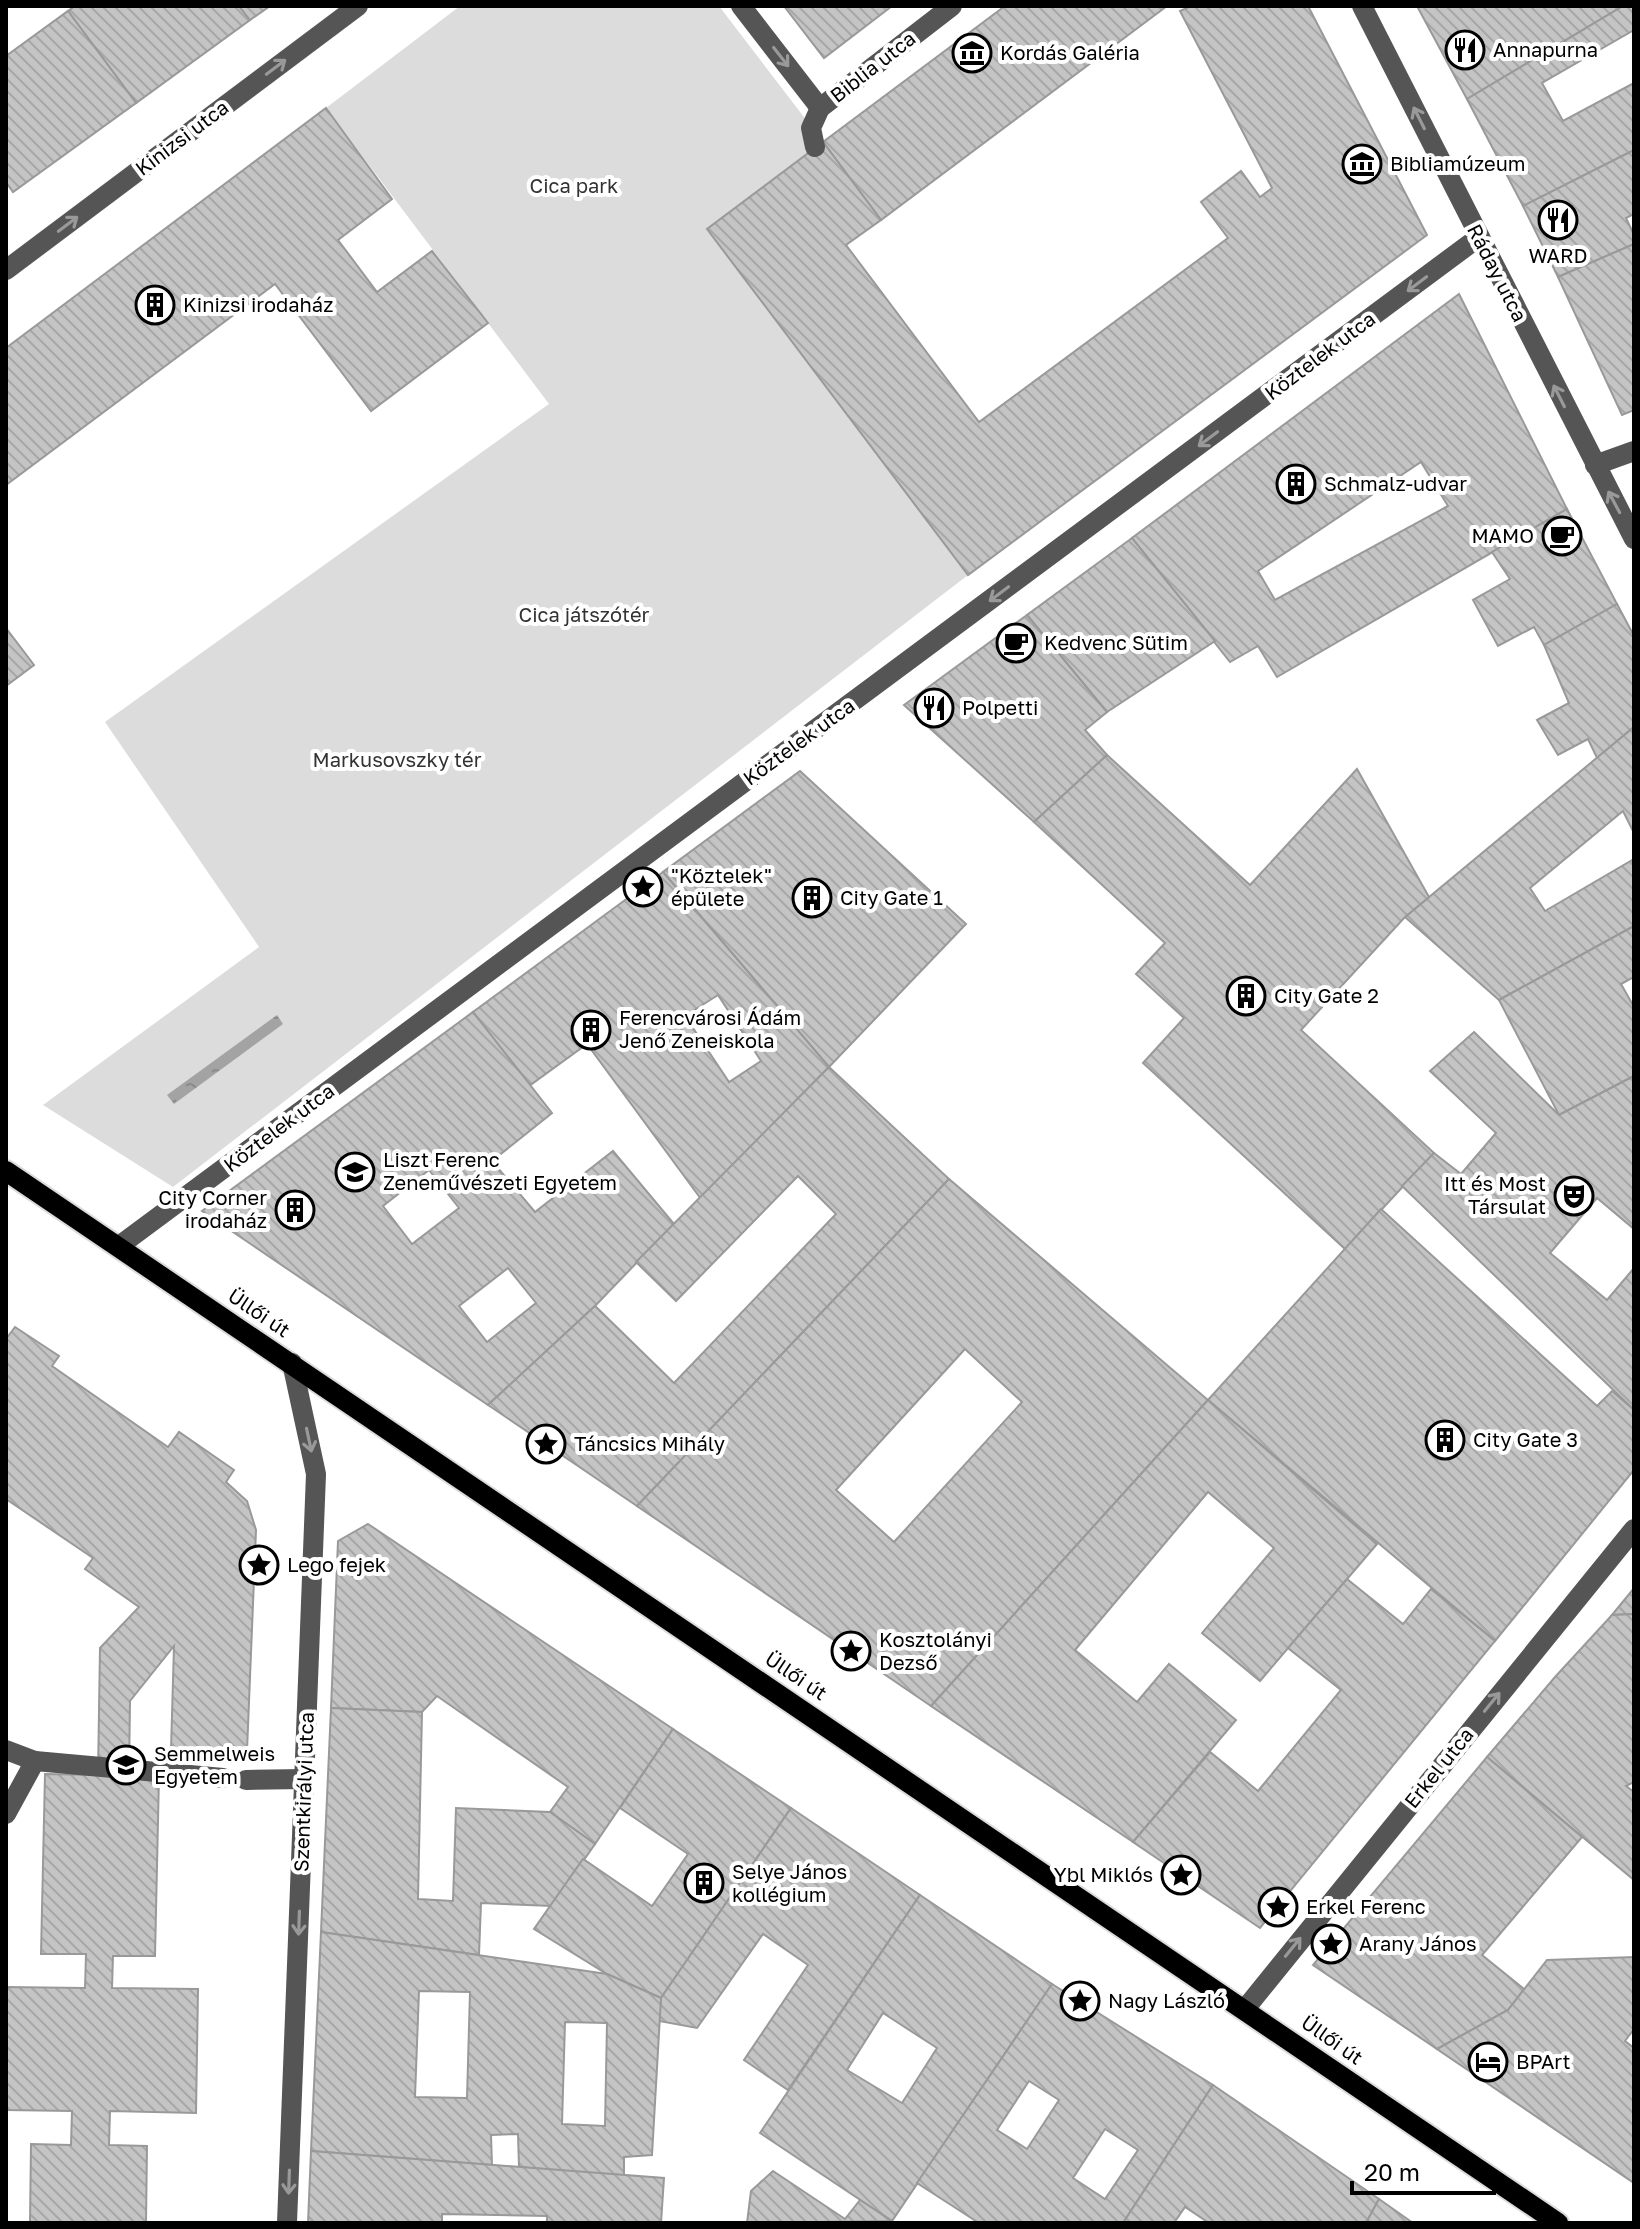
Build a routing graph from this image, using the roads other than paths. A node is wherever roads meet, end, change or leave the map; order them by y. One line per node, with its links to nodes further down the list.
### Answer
1 (358, 6): 8 (street, Kinizsi utca, one-way to 1)
2 (741, 6): 5 (street, Biblia utca, one-way to 5)
3 (952, 6): 5 (street, Biblia utca)
4 (1362, 6): 7 (street, Ráday utca, one-way to 4)
5 (820, 108): 6 (street)
6 (815, 147)
7 (1479, 237): 10 (street, Ráday utca, one-way to 7); 13 (street, Köztelek utca, one-way to 13)
8 (6, 270)
9 (1634, 451): 10 (street)
10 (1595, 465): 11 (street, Ráday utca, one-way to 10)
11 (1634, 539)
12 (6, 1171): 13 (main road, Üllői út)
13 (119, 1246): 14 (main road, Üllői út)
14 (292, 1363): 19 (street, Szentkirályi utca, one-way to 19); 22 (main road, Üllői út)
15 (1634, 1529): 22 (street, Erkel utca, one-way to 15)
16 (6, 1750): 17 (street)
17 (35, 1761): 18 (street); 21 (street)
18 (223, 1778)
19 (304, 1779): 20 (street); 23 (street, Szentkirályi utca, one-way to 23)
20 (246, 1780)
21 (6, 1814)
22 (1245, 2009): 24 (main road, Üllői út)
23 (287, 2223)
24 (1558, 2223)

